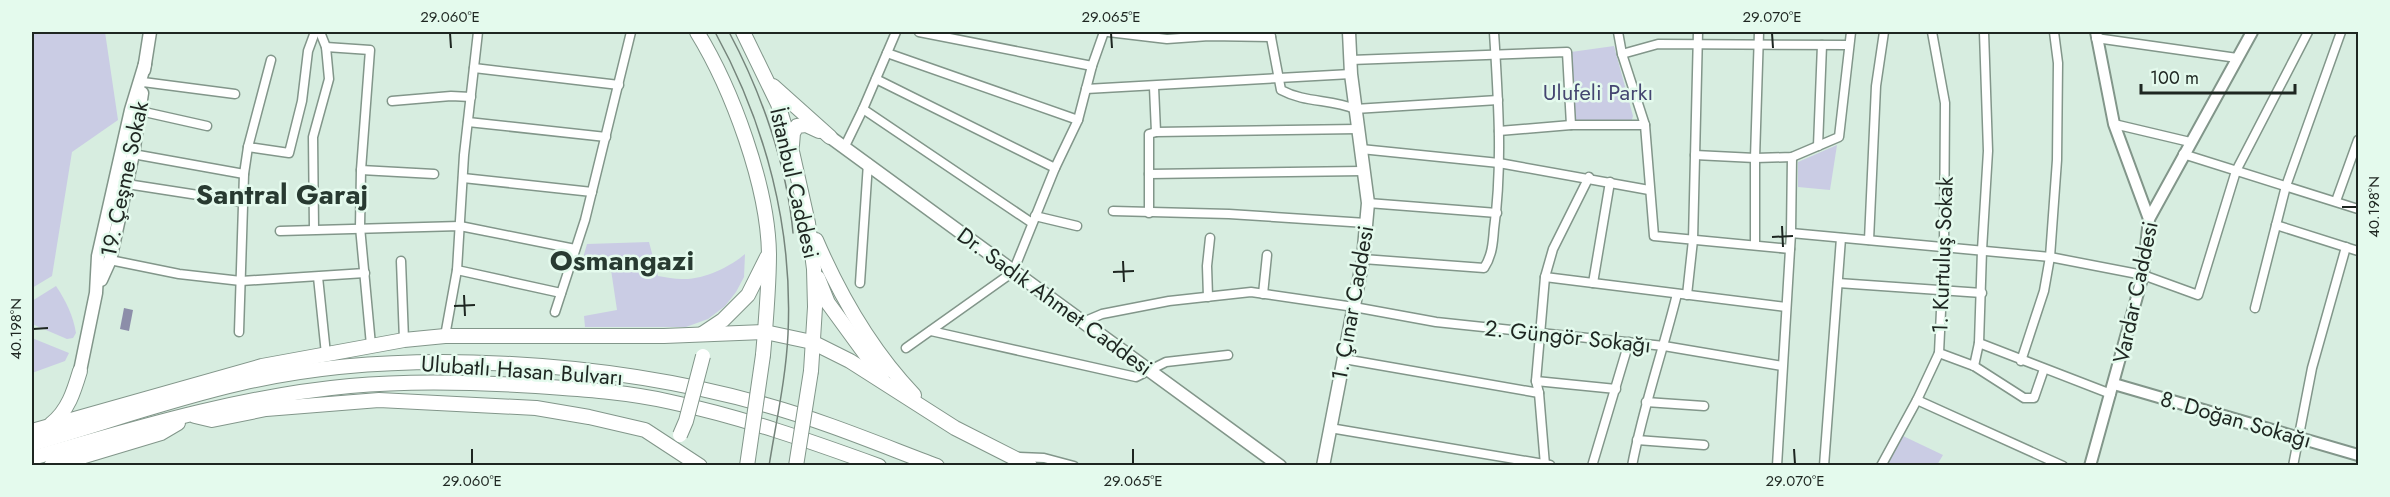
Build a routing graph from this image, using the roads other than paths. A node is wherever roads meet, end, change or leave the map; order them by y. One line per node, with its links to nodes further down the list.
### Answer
1 (150, 32): 39 (main road, 19. Çeşme Sokak)
2 (315, 32): 72 (street)
3 (320, 32): 31 (street)
4 (478, 32): 41 (street)
5 (631, 32): 47 (street)
6 (689, 32): 32 (highway)
7 (697, 32): 32 (highway, İstanbul Caddesi)
8 (743, 32): 46 (highway, İstanbul Caddesi)
9 (896, 32): 33 (street)
10 (919, 32): 40 (street)
11 (1106, 32): 25 (street); 40 (street)
12 (1349, 32): 38 (main road, 1. Çınar Caddesi)
13 (1494, 32): 34 (street)
14 (1618, 32): 35 (street)
15 (1698, 32): 27 (street)
16 (1759, 32): 28 (street)
17 (1851, 32): 30 (street)
18 (1884, 32): 117 (street)
19 (1932, 32): 119 (street, 1. Kurtuluş Sokak)
20 (1984, 32): 123 (street)
21 (2054, 32): 127 (street)
22 (2252, 32): 36 (street, Vardar Caddesi)
23 (2308, 32): 85 (street)
24 (2341, 32): 93 (street)
25 (1270, 34): 43 (street)
26 (2096, 35): 36 (street); 59 (street)
27 (1697, 43): 28 (street); 35 (street); 77 (street)
28 (1759, 44): 29 (street); 79 (street)
29 (1822, 45): 30 (street); 71 (street)
30 (1849, 45): 71 (street)
31 (326, 47): 83 (street); 111 (street)
32 (708, 50): 125 (highway, İstanbul Caddesi)
33 (887, 53): 44 (street); 57 (street)
34 (1495, 54): 38 (street); 52 (street); 60 (street)
35 (1622, 54): 61 (street)
36 (2237, 58): 69 (street, Vardar Caddesi)
37 (271, 60): 72 (street)
38 (1351, 60): 42 (main road, 1. Çınar Caddesi)
39 (145, 64): 45 (main road, 19. Çeşme Sokak); 143 (main road, 19. Çeşme Sokak)
40 (1092, 66): 49 (street)
41 (474, 68): 47 (street); 51 (street)
42 (1351, 74): 43 (street); 55 (main road, 1. Çınar Caddesi)
43 (1278, 79): 48 (street); 55 (street)
44 (876, 80): 54 (street); 82 (street)
45 (143, 82): 50 (street); 56 (main road, 19. Çeşme Sokak)
46 (770, 84): 66 (highway); 73 (highway, İstanbul Caddesi)
47 (619, 85): 67 (street)
48 (1154, 87): 49 (street); 65 (street)
49 (1086, 89): 57 (street)
50 (235, 94)
51 (471, 97): 53 (street); 58 (street)
52 (1498, 100): 55 (street); 64 (street)
53 (392, 101)
54 (863, 109): 70 (street); 104 (street)
55 (1355, 109): 63 (main road, 1. Çınar Caddesi)
56 (140, 111): 62 (street); 75 (main road, 19. Çeşme Sokak)
57 (1078, 120): 82 (street)
58 (468, 122): 67 (street); 90 (street)
59 (2114, 124): 69 (street); 103 (street)
60 (1571, 125): 61 (street); 64 (street)
61 (1645, 125): 94 (street)
62 (207, 126)
63 (1358, 129): 65 (street); 74 (main road, 1. Çınar Caddesi)
64 (1500, 131): 80 (street)
65 (1156, 132): 88 (street)
66 (830, 136): 70 (main road, Dr. Sadık Ahmet Caddesi); 73 (highway)
67 (606, 137): 95 (street)
68 (2358, 140): 96 (street)
69 (2190, 142): 76 (street, Vardar Caddesi)
70 (845, 146): 81 (main road, Dr. Sadık Ahmet Caddesi)
71 (1818, 146): 78 (street)
72 (248, 147): 86 (street)
73 (791, 147): 105 (highway, İstanbul Caddesi)
74 (1361, 149): 80 (street); 84 (main road, 1. Çınar Caddesi)
75 (133, 154): 86 (street); 92 (main road, 19. Çeşme Sokak)
76 (2183, 154): 85 (street); 103 (street, Vardar Caddesi)
77 (1695, 155): 79 (street); 116 (street)
78 (1792, 157): 79 (street); 113 (street)
79 (1755, 158): 118 (street)
80 (1499, 162): 89 (street); 102 (street)
81 (868, 163): 133 (main road, Dr. Sadık Ahmet Caddesi); 139 (street)
82 (1055, 168): 104 (street)
83 (361, 170): 87 (street); 110 (street)
84 (1363, 171): 88 (street); 98 (main road, 1. Çınar Caddesi)
85 (2236, 171): 93 (street); 135 (street)
86 (244, 174): 97 (street)
87 (434, 174)
88 (1149, 174): 101 (street)
89 (1589, 177): 91 (street); 137 (street)
90 (462, 178): 95 (street); 108 (street)
91 (1610, 182): 94 (street); 140 (street)
92 (127, 184): 97 (street); 129 (main road, 19. Çeşme Sokak)
93 (2286, 186): 96 (street); 107 (street)
94 (1649, 190): 116 (street)
95 (592, 192): 121 (street)
96 (2336, 201): 99 (street)
97 (243, 202): 138 (street)
98 (1368, 203): 102 (street); 106 (main road, 1. Çınar Caddesi)
99 (2358, 209)
100 (1113, 211): 101 (street)
101 (1149, 213): 106 (street)
102 (1497, 213): 128 (street)
103 (2149, 219): 135 (street, Vardar Caddesi)
104 (1034, 220): 109 (street); 133 (street)
105 (808, 223): 131 (highway, İstanbul Caddesi); 187 (highway)
106 (1366, 223): 128 (main road, 1. Çınar Caddesi)
107 (2276, 225): 120 (street); 151 (street)
108 (460, 226): 110 (street); 121 (street); 132 (street)
109 (1077, 226)
110 (360, 227): 111 (street); 134 (street)
111 (314, 230): 112 (street)
112 (280, 231)
113 (1791, 233): 115 (street); 122 (street)
114 (1210, 238): 148 (street)
115 (1841, 238): 117 (street); 141 (street)
116 (1693, 240): 118 (street); 147 (street)
117 (1869, 240): 119 (street)
118 (1755, 244): 122 (street)
119 (1944, 247): 123 (street); 142 (street, 1. Kurtuluş Sokak)
120 (2346, 247): 124 (street); 193 (street)
121 (575, 249): 144 (street)
122 (1790, 249): 150 (street)
123 (1982, 250): 127 (street); 145 (street)
124 (2358, 251)
125 (769, 252): 156 (highway, İstanbul Caddesi); 158 (highway)
126 (1268, 255): 146 (street)
127 (2050, 257): 135 (street); 171 (street)
128 (1363, 259): 149 (main road, 1. Çınar Caddesi)
129 (110, 260): 138 (street); 143 (main road, 19. Çeşme Sokak)
130 (401, 261): 160 (street)
131 (814, 269): 161 (highway, İstanbul Caddesi); 179 (highway)
132 (457, 270): 144 (street); 159 (street)
133 (1013, 272): 153 (main road, Dr. Sadık Ahmet Caddesi); 154 (street)
134 (364, 273): 136 (street); 164 (street)
135 (2143, 275): 181 (street, Vardar Caddesi)
136 (318, 277): 138 (street); 168 (street)
137 (1545, 277): 140 (street); 157 (street)
138 (240, 281): 155 (street)
139 (860, 283)
140 (1593, 283): 147 (street)
141 (1838, 283): 142 (street); 217 (street)
142 (1943, 291): 145 (street); 167 (street, 1. Kurtuluş Sokak)
143 (96, 293): 177 (main road, 19. Çeşme Sokak)
144 (561, 293): 152 (street)
145 (1982, 293): 163 (street)
146 (1263, 294): 148 (street, 2. Güngör Sokağı); 149 (street, 2. Güngör Sokağı)
147 (1682, 294): 150 (street); 165 (street)
148 (1208, 297): 153 (street, 2. Güngör Sokağı)
149 (1354, 307): 157 (street, 2. Güngör Sokağı); 170 (main road, 1. Çınar Caddesi)
150 (1786, 307): 173 (street)
151 (2255, 308)
152 (555, 312)
153 (1083, 322): 176 (main road, Dr. Sadık Ahmet Caddesi)
154 (931, 331): 166 (street); 176 (street)
155 (239, 332)
156 (765, 332): 158 (highway); 161 (highway); 204 (highway, İstanbul Caddesi, bridge)
157 (1539, 332): 162 (street, 2. Güngör Sokağı); 178 (street)
158 (701, 335): 159 (highway); 194 (highway, bridge)
159 (445, 336): 160 (highway)
160 (404, 340): 164 (highway)
161 (813, 342): 179 (highway); 205 (highway, İstanbul Caddesi, bridge)
162 (1629, 342): 165 (street, 2. Güngör Sokağı); 180 (street)
163 (1979, 343): 171 (street); 174 (street)
164 (371, 345): 168 (highway)
165 (1664, 346): 173 (street, 2. Güngör Sokağı); 184 (street)
166 (906, 348)
167 (1939, 353): 174 (street); 183 (street, 1. Kurtuluş Sokak)
168 (326, 354): 172 (highway)
169 (1228, 355): 176 (street)
170 (1344, 359): 182 (street); 191 (main road, 1. Çınar Caddesi)
171 (2021, 361): 175 (street)
172 (262, 366): 186 (highway); 188 (highway)
173 (1782, 366): 216 (street)
174 (1974, 366): 175 (street)
175 (2044, 369): 181 (street)
176 (1149, 370): 210 (main road, Dr. Sadık Ahmet Caddesi)
177 (80, 371): 188 (highway); 190 (highway)
178 (1536, 381): 180 (street); 182 (street)
179 (887, 384): 187 (highway)
180 (1616, 389): 214 (street)
181 (2113, 389): 193 (street, 8. Doğan Sokağı); 220 (street, Vardar Caddesi)
182 (1539, 393): 212 (street)
183 (1917, 400): 218 (street, 1. Kurtuluş Sokak); 219 (street)
184 (1646, 402): 185 (street); 195 (street)
185 (1704, 406)
186 (150, 409): 196 (highway, Ulubatlı Hasan Bulvarı); 207 (highway, Ulubatlı Hasan Bulvarı)
187 (930, 412): 199 (highway)
188 (94, 413): 190 (highway)
189 (191, 415): 194 (highway); 200 (highway, Ulubatlı Hasan Bulvarı); 201 (highway); 206 (highway, Ulubatlı Hasan Bulvarı)
190 (47, 427): 192 (highway)
191 (1330, 428): 211 (main road, 1. Çınar Caddesi); 212 (street)
192 (32, 432)
193 (2299, 437): 198 (street, 8. Doğan Sokağı); 221 (street)
194 (675, 440): 202 (highway); 203 (highway)
195 (1637, 440): 197 (street); 215 (street)
196 (32, 444)
197 (1704, 445)
198 (2358, 455)
199 (1011, 457): 208 (highway); 209 (street)
200 (32, 458)
201 (51, 465)
202 (681, 465)
203 (700, 465)
204 (747, 465)
205 (796, 465)
206 (879, 465)
207 (937, 465)
208 (1030, 465)
209 (1074, 465)
210 (1280, 465)
211 (1323, 465)
212 (1545, 465): 213 (street)
213 (1550, 465)
214 (1592, 465)
215 (1632, 465)
216 (1777, 465)
217 (1824, 465)
218 (1881, 465)
219 (2062, 465)
220 (2090, 465)
221 (2293, 465)

